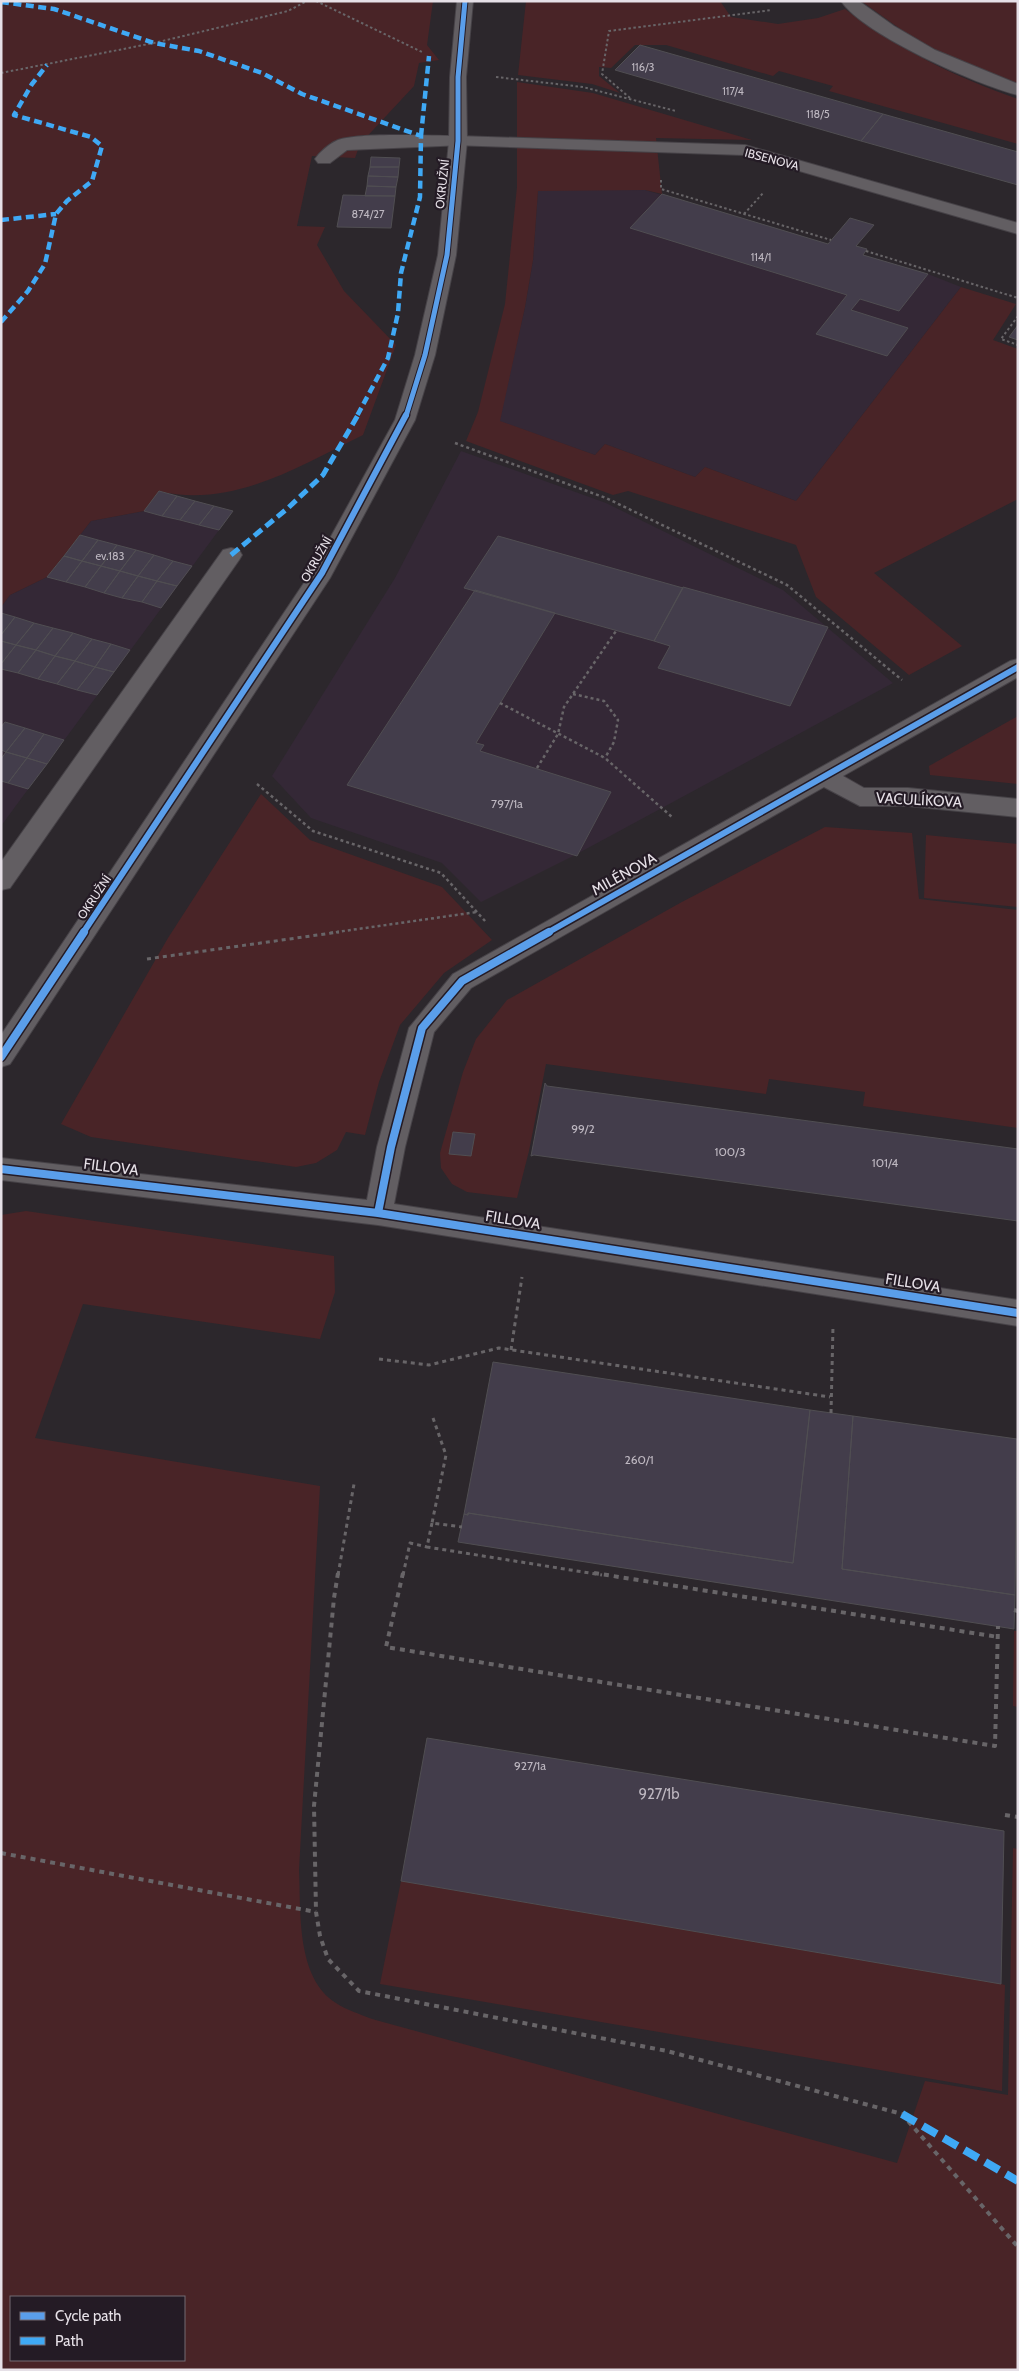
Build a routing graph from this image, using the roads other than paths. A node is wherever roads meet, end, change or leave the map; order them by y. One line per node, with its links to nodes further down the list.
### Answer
1 (465, 1): 4 (street, OKRUŽNÍ)
2 (849, 1): 3 (street)
3 (1018, 90)
4 (458, 141): 5 (street, IBSENOVA); 6 (street, IBSENOVA); 12 (street, OKRUŽNÍ)
5 (324, 159)
6 (1018, 229)
7 (231, 555): 11 (street)
8 (1018, 667): 9 (street, MILÉNOVA)
9 (826, 777): 10 (street, VACULÍKOVA); 14 (street, MILÉNOVA)
10 (1018, 808)
11 (1, 881)
12 (1, 1057)
13 (1, 1169): 14 (street, FILLOVA)
14 (378, 1213): 15 (street, FILLOVA)
15 (1018, 1313)

